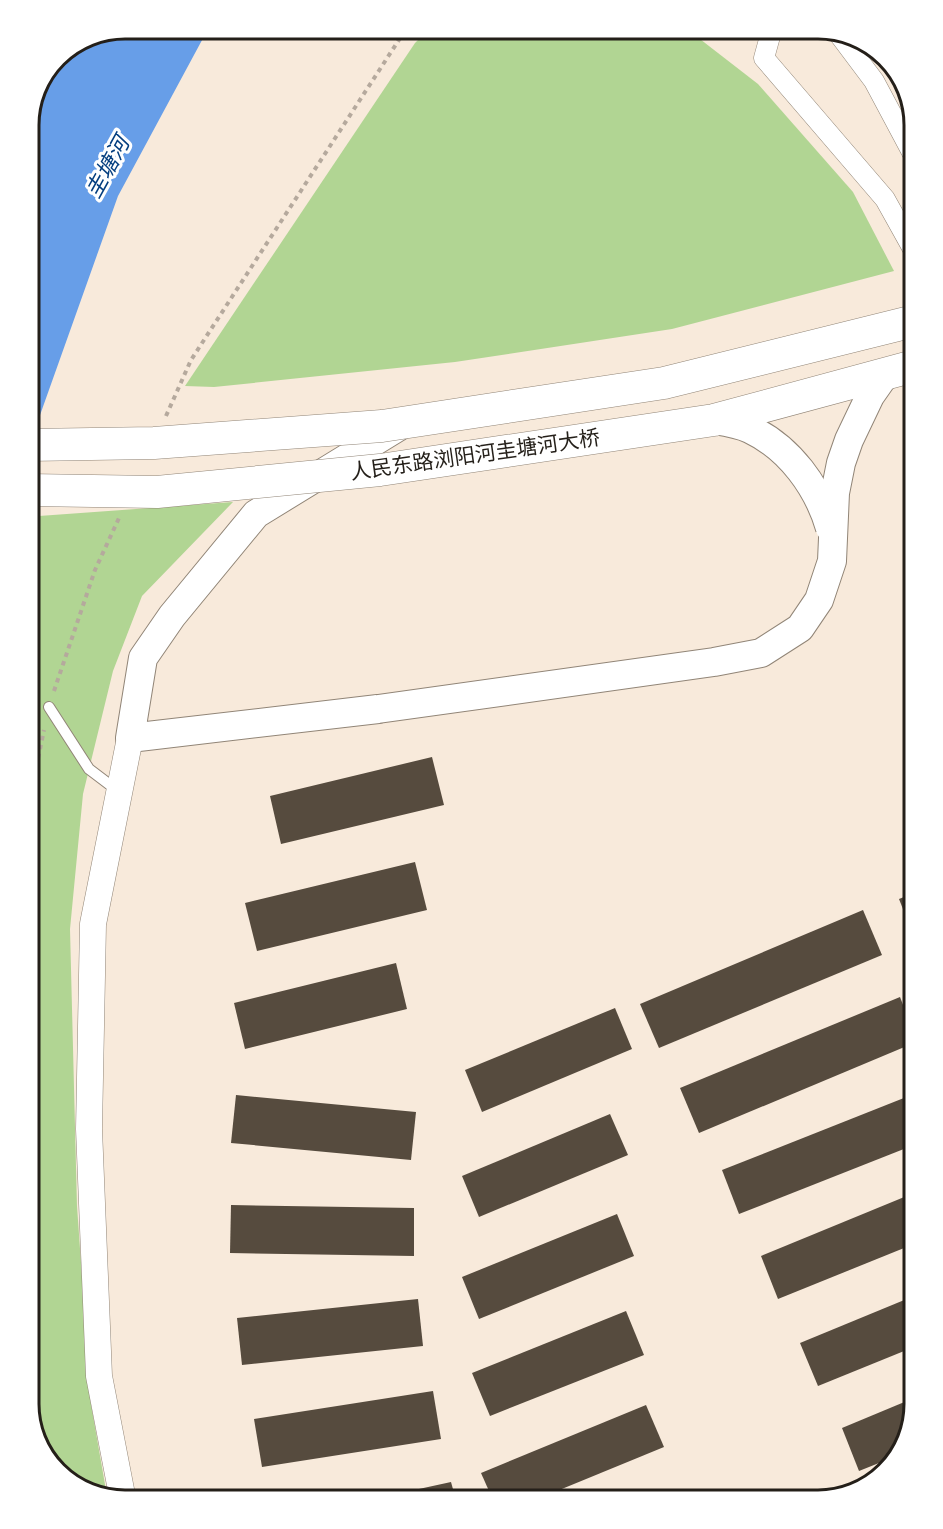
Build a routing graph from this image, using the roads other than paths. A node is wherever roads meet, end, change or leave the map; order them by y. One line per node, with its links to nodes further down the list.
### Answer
1 (769, 39): 4 (street)
2 (847, 45): 3 (street)
3 (904, 136)
4 (904, 232)
5 (904, 323): 14 (main road)
6 (904, 324): 10 (main road, 人民东路浏阳河圭塘河大桥, bridge)
7 (904, 370): 8 (main road, 人民东路浏阳河圭塘河大桥, bridge)
8 (884, 376): 9 (main road, 人民东路浏阳河圭塘河大桥, bridge); 12 (main road, bridge)
9 (714, 420): 11 (main road, 人民东路浏阳河圭塘河大桥, bridge); 12 (main road, bridge)
10 (39, 445)
11 (39, 490)
12 (832, 536): 14 (main road, bridge)
13 (48, 707): 15 (lane)
14 (130, 738): 15 (street)
15 (119, 792): 16 (street)
16 (121, 1490)

